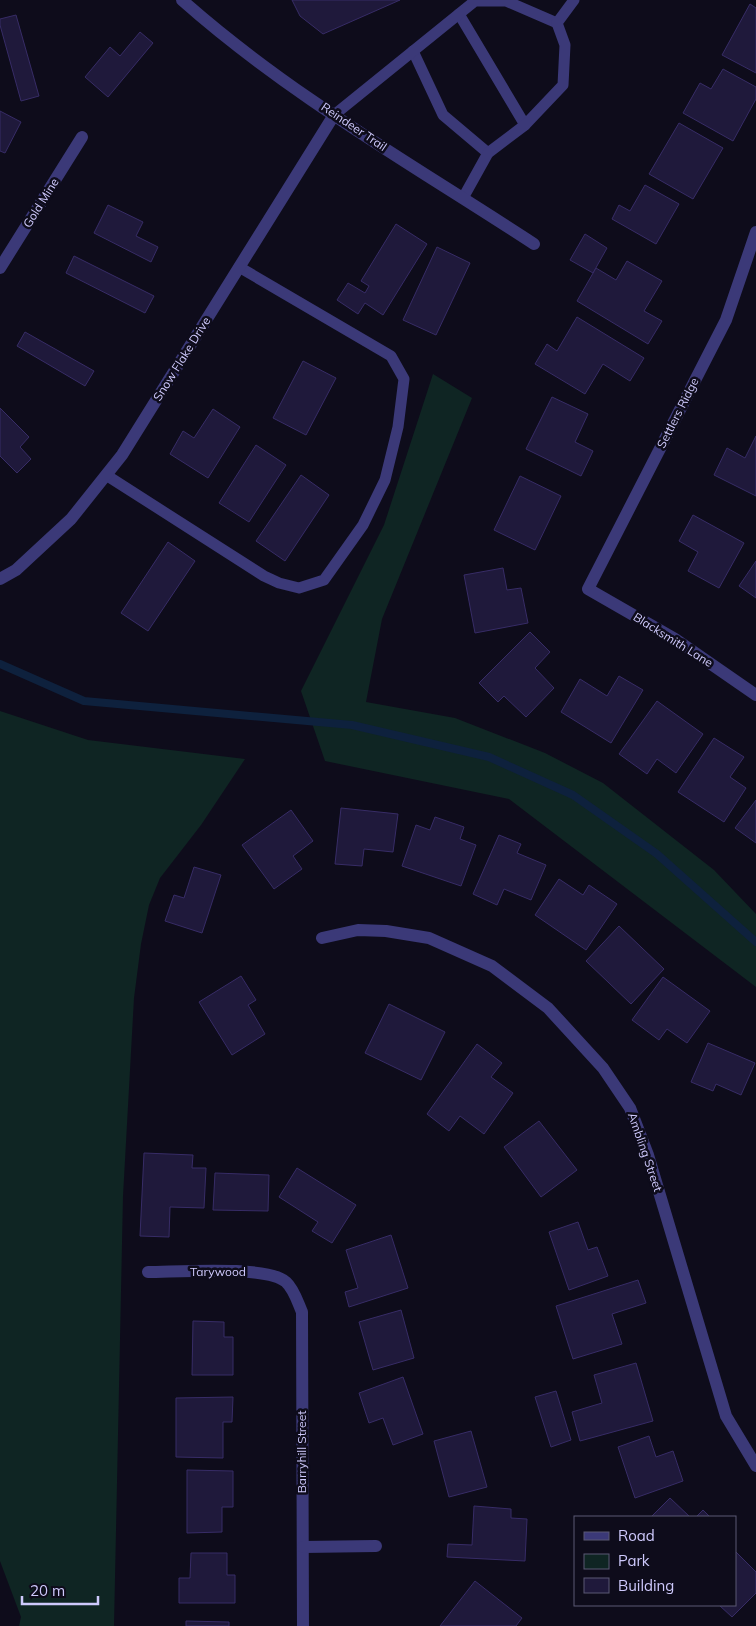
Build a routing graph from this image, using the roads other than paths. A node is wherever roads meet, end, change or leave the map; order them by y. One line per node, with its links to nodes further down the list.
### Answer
1 (182, 0): 6 (street, Reindeer Trail)
2 (574, 0): 4 (lane)
3 (459, 14): 4 (lane); 5 (lane); 7 (lane)
4 (557, 23): 7 (lane)
5 (413, 51): 6 (lane); 9 (lane)
6 (334, 114): 10 (street, Reindeer Trail); 13 (street, Snow Flake Drive)
7 (525, 125): 9 (lane)
8 (82, 137): 14 (street, Gold Mine)
9 (488, 153): 10 (lane)
10 (463, 198): 12 (street, Reindeer Trail)
11 (756, 232): 17 (street, Settlers Ridge)
12 (534, 244)
13 (239, 267): 15 (street, Snow Flake Drive); 15 (lane)
14 (0, 268)
15 (106, 475): 16 (street, Snow Flake Drive)
16 (0, 579)
17 (588, 590): 18 (street, Blacksmith Lane)
18 (756, 695)
19 (322, 938): 22 (street, Ambling Street)
20 (148, 1272): 21 (street, Tarywood)
21 (286, 1282): 24 (street, Barryhill Street)
22 (756, 1466)
23 (376, 1546): 24 (street)
24 (302, 1547): 25 (street, Barryhill Street)
25 (303, 1626)

